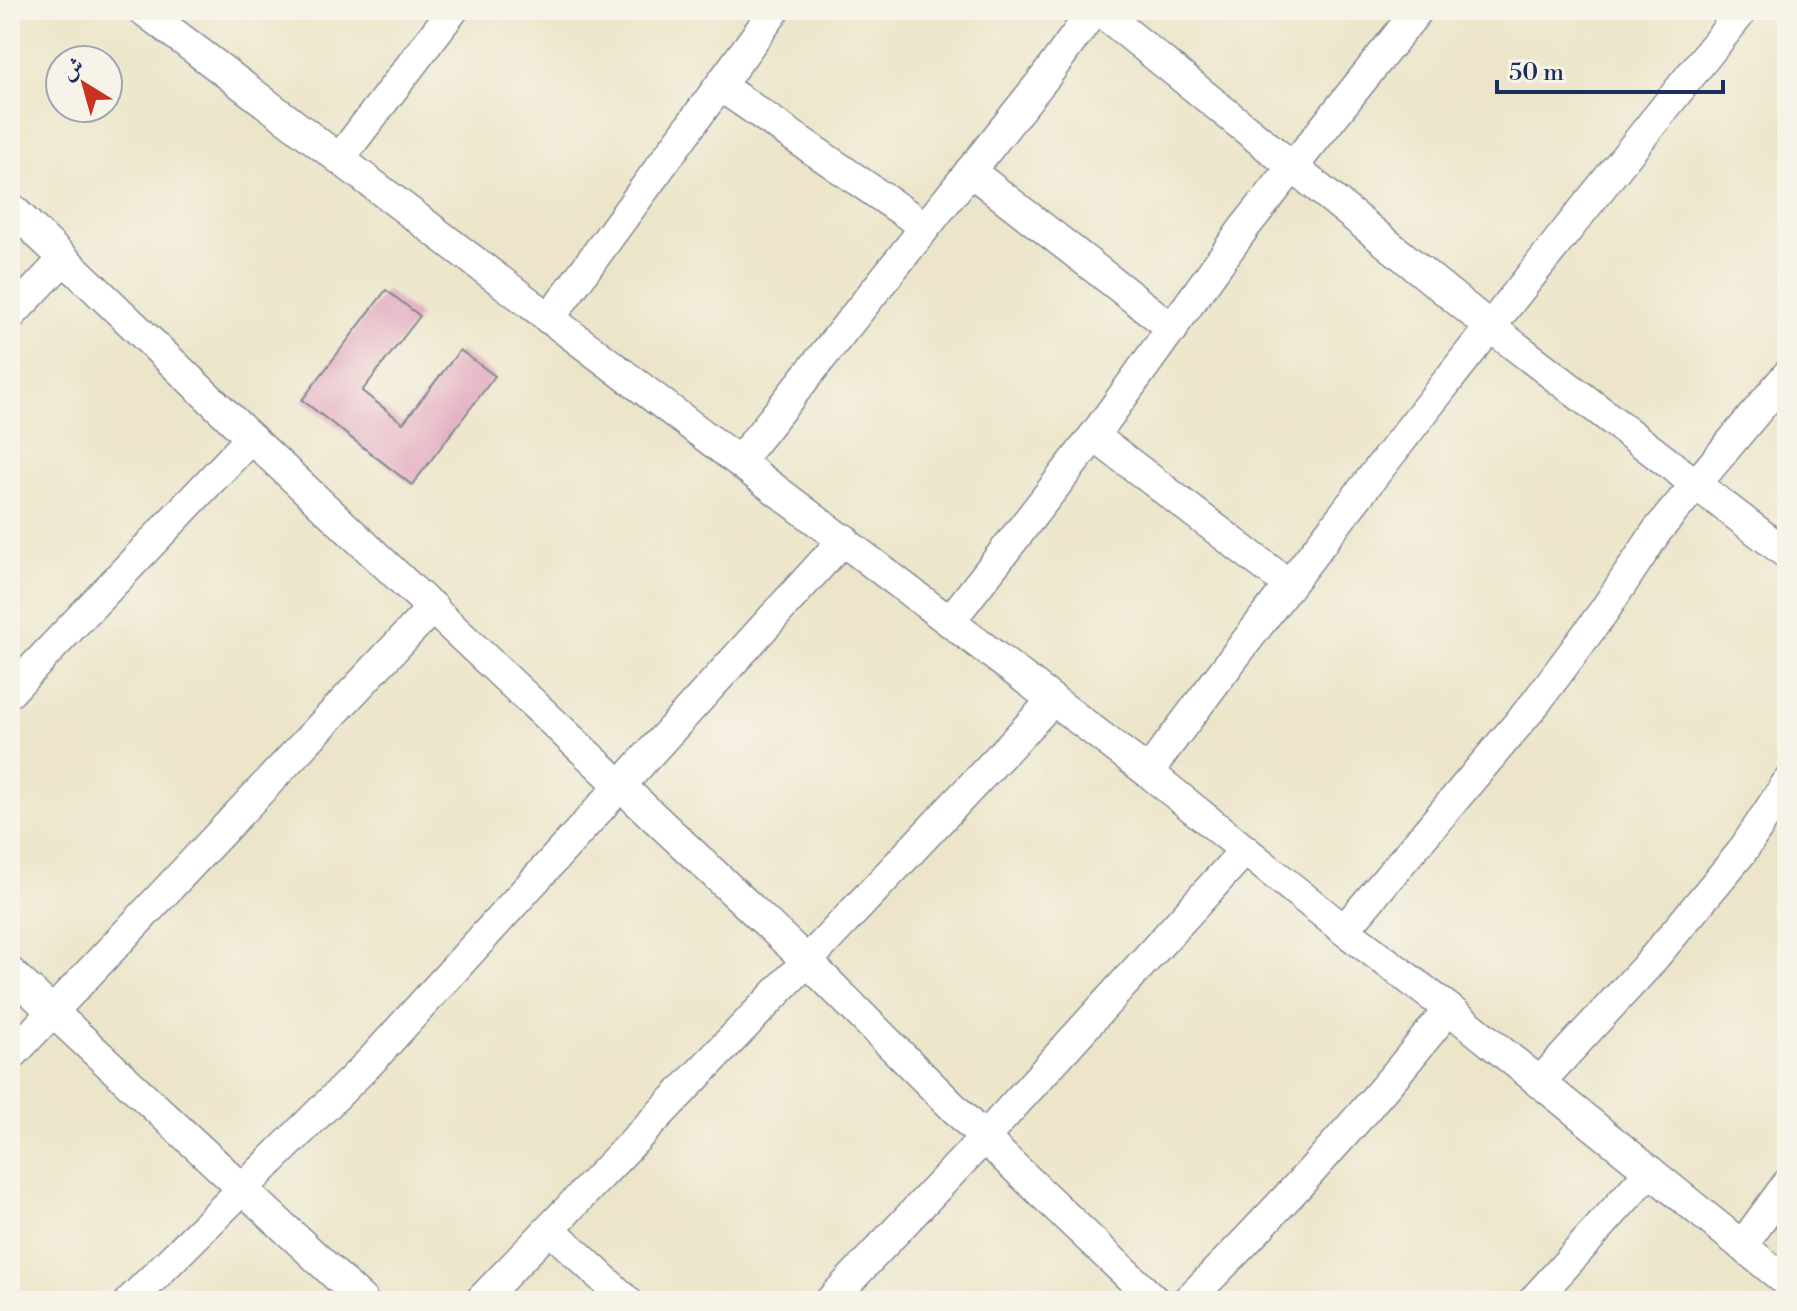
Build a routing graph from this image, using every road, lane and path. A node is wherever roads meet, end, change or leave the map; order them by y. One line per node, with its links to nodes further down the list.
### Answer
1 (143, 10): 8 (street)
2 (453, 10): 8 (street)
3 (775, 10): 7 (street)
4 (1097, 10): 9 (street); 10 (street)
5 (1418, 10): 9 (street)
6 (1743, 10): 16 (street)
7 (720, 86): 12 (street); 15 (street)
8 (340, 158): 15 (street)
9 (1295, 167): 16 (street); 17 (street)
10 (970, 171): 12 (street); 17 (street)
11 (10, 207): 13 (street)
12 (924, 226): 21 (street)
13 (63, 260): 14 (street); 20 (street)
14 (10, 316)
15 (549, 319): 21 (street)
16 (1489, 326): 22 (street); 25 (street)
17 (1173, 329): 19 (street)
18 (1787, 375): 22 (street)
19 (1094, 436): 25 (street); 27 (street)
20 (251, 438): 26 (street); 28 (street)
21 (739, 461): 23 (street)
22 (1695, 484): 24 (street); 34 (street)
23 (844, 539): 27 (street); 32 (street)
24 (1787, 554)
25 (1288, 584): 30 (street)
26 (433, 607): 32 (street); 38 (street)
27 (950, 621): 29 (street)
28 (10, 692)
29 (1053, 700): 30 (street); 35 (street)
30 (1148, 772): 33 (street)
31 (1787, 783): 40 (street)
32 (620, 784): 35 (street); 44 (street)
33 (1245, 850): 34 (street); 41 (street)
34 (1344, 930): 37 (street)
35 (807, 961): 41 (street); 45 (street)
36 (10, 972): 38 (street)
37 (1449, 1009): 40 (street); 54 (street)
38 (53, 1012): 39 (street); 44 (street)
39 (10, 1057)
40 (1539, 1083): 42 (street)
41 (984, 1138): 52 (street); 53 (street)
42 (1650, 1171): 46 (street); 55 (street)
43 (1787, 1184): 46 (street)
44 (242, 1189): 48 (street); 49 (street)
45 (550, 1229): 50 (street); 51 (street)
46 (1742, 1246): 47 (street)
47 (1787, 1282)
48 (130, 1301)
49 (363, 1301)
50 (480, 1301)
51 (627, 1301)
52 (830, 1301)
53 (1155, 1301)
54 (1187, 1301)
55 (1533, 1301)

